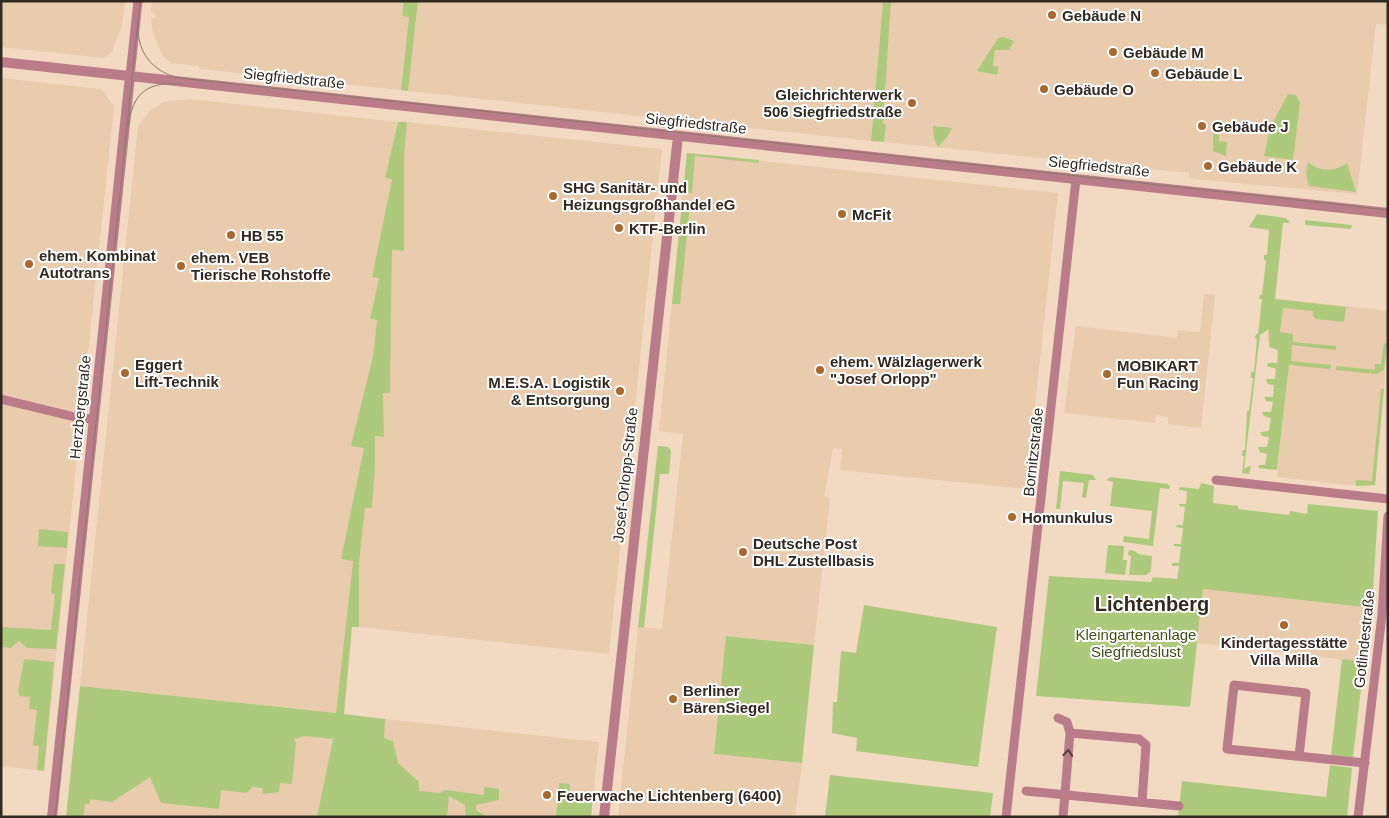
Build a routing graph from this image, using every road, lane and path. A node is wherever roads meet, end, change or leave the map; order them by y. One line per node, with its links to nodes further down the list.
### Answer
1 (138, 1): 3 (street, Herzbergstraße)
2 (1, 62): 3 (street, Siegfriedstraße)
3 (130, 76): 4 (street, Siegfriedstraße); 8 (street, Herzbergstraße)
4 (678, 136): 5 (street, Siegfriedstraße); 22 (street, Josef-Orlopp-Straße)
5 (1076, 180): 6 (street, Siegfriedstraße); 23 (street, Bornitzstraße)
6 (1388, 213)
7 (1, 399): 8 (street)
8 (94, 419): 21 (street, Herzbergstraße)
9 (1216, 480): 10 (street)
10 (1388, 499)
11 (1388, 516): 12 (street, Gotlindestraße)
12 (1385, 615): 16 (street, Gotlindestraße)
13 (1058, 718): 14 (street)
14 (1070, 733): 18 (street, one-way to 14); 19 (street)
15 (1300, 756): 15 (street); 16 (street)
16 (1365, 763): 25 (street, Gotlindestraße)
17 (1026, 790): 18 (street)
18 (1065, 794): 19 (street); 24 (street)
19 (1142, 802): 20 (street)
20 (1179, 806)
21 (52, 817)
22 (604, 817)
23 (1006, 817)
24 (1063, 817)
25 (1358, 817)

